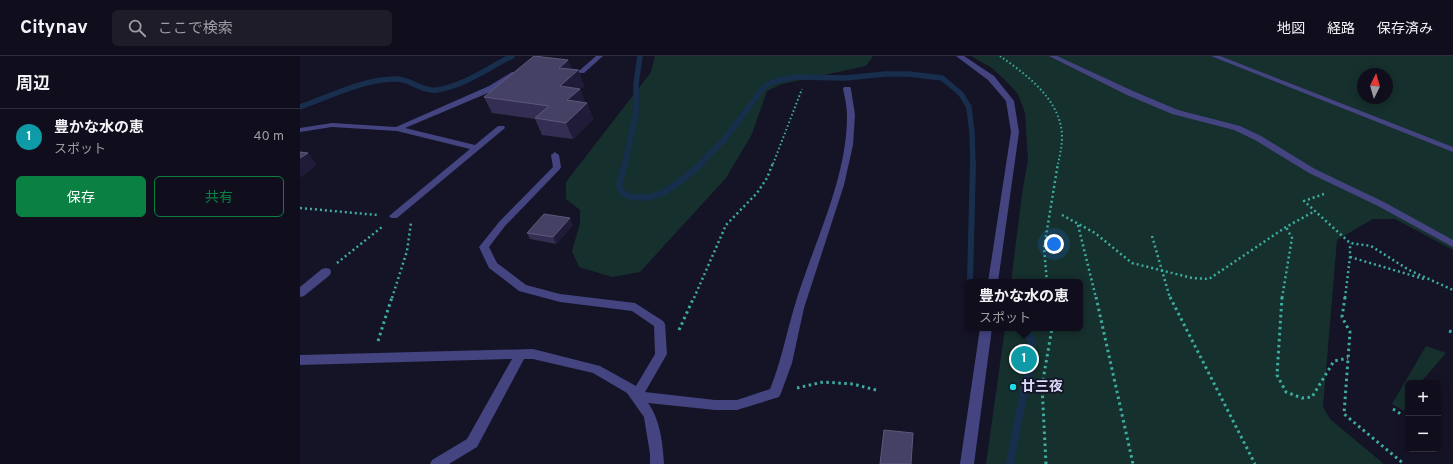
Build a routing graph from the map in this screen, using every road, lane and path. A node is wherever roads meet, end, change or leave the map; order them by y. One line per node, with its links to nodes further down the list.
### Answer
1 (600, 56): 6 (street)
2 (959, 56): 29 (street)
3 (1000, 56): 30 (path)
4 (1052, 56): 16 (street)
5 (1214, 56): 14 (street)
6 (558, 69)
7 (521, 70): 11 (street)
8 (802, 89): 37 (path)
9 (847, 89): 42 (street)
10 (501, 128): 13 (street)
11 (397, 129): 12 (street); 13 (street)
12 (300, 130)
13 (477, 148): 20 (street)
14 (1453, 150)
15 (555, 156): 37 (street)
16 (1335, 183): 18 (path); 25 (street)
17 (300, 208): 20 (path)
18 (1315, 211): 22 (path); 24 (path)
19 (1062, 214): 21 (path)
20 (394, 216): 28 (path); 38 (path)
21 (1078, 224): 27 (path); 50 (path)
22 (1286, 227): 27 (path); 39 (path)
23 (1152, 236): 27 (path)
24 (1350, 243): 26 (path); 31 (path)
25 (1453, 244)
26 (1350, 257): 31 (path); 39 (path)
27 (1164, 271): 51 (path)
28 (326, 272): 33 (street)
29 (994, 279)
30 (1047, 279)
31 (1432, 281): 32 (path)
32 (1453, 290)
33 (300, 294)
34 (986, 331): 48 (street)
35 (1051, 331): 49 (path)
36 (521, 354): 38 (street); 43 (street); 46 (street)
37 (661, 354): 43 (street)
38 (372, 358): 40 (street)
39 (1348, 358): 52 (path)
40 (300, 360)
41 (876, 390): 42 (path)
42 (775, 393): 43 (street)
43 (636, 396): 47 (street)
44 (1393, 409): 45 (path)
45 (1402, 414)
46 (437, 464)
47 (657, 464)
48 (967, 464)
49 (1046, 464)
50 (1133, 464)
51 (1255, 464)
52 (1404, 464)

